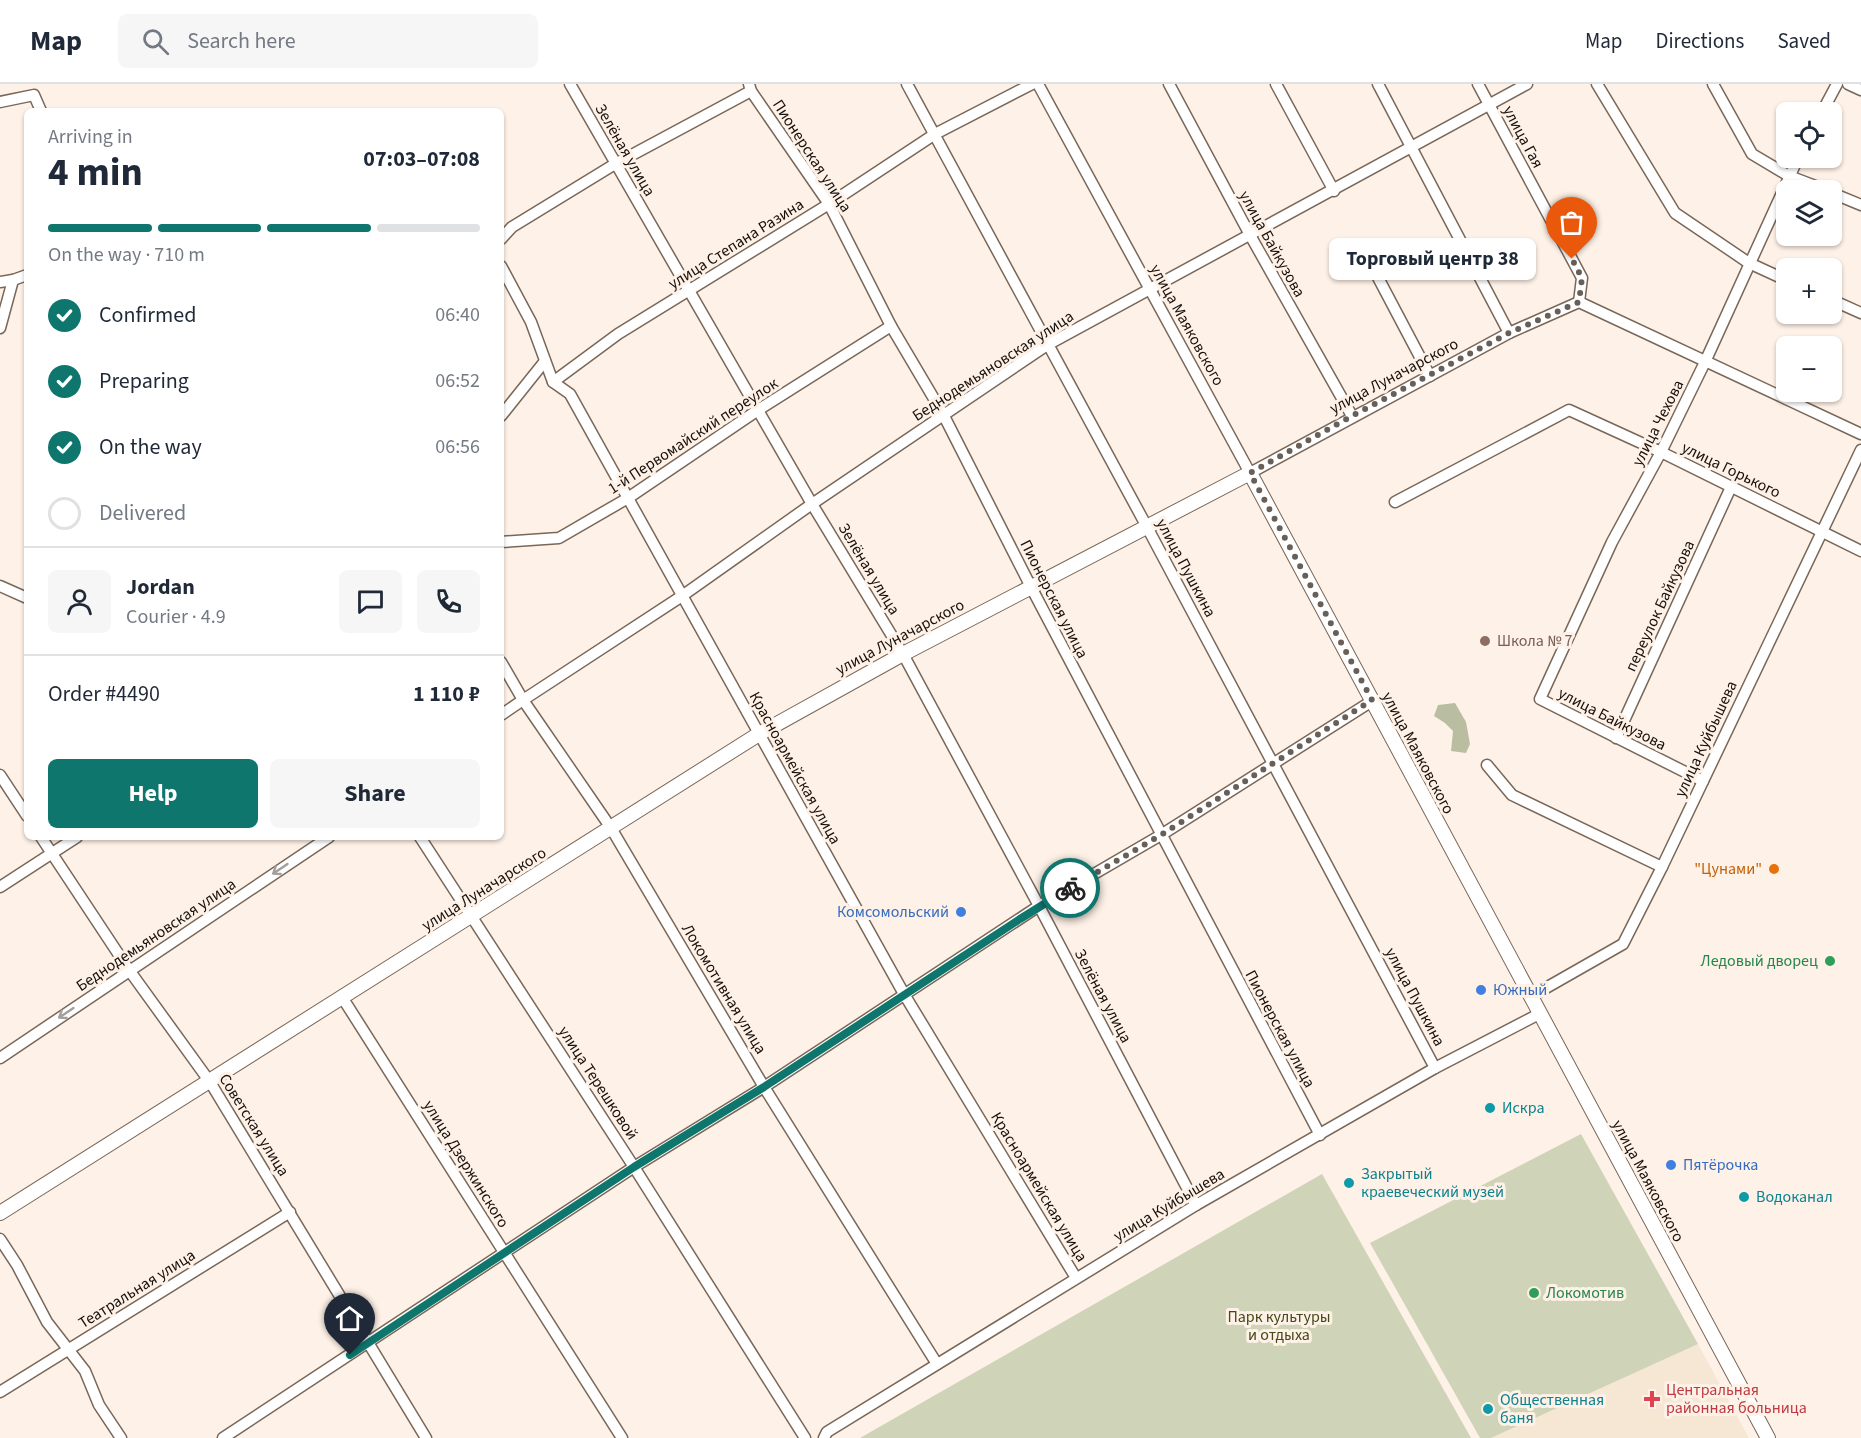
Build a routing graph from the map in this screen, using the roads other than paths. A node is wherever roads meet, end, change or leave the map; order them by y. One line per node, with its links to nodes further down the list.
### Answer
1 (570, 84): 22 (street, Зелёная улица)
2 (907, 84): 20 (street, улица Пушкина)
3 (1032, 84): 20 (street, улица Степана Разина)
4 (1038, 84): 39 (street, улица Маяковского)
5 (1169, 84): 30 (street, улица Байкузова)
6 (1276, 84): 26 (street)
7 (1378, 84): 21 (street)
8 (1478, 84): 18 (street, улица Гая)
9 (1527, 84): 18 (street, Беднодемьяновская улица)
10 (1597, 84): 32 (street)
11 (1713, 84): 24 (street)
12 (1837, 84): 17 (street)
13 (1848, 84): 15 (street)
14 (750, 87): 22 (street); 28 (street, Пионерская улица)
15 (1861, 90)
16 (0, 102): 19 (street)
17 (1827, 102)
18 (1489, 105): 21 (street, Беднодемьяновская улица); 41 (street, улица Гая)
19 (40, 108)
20 (935, 135): 28 (street, улица Степана Разина); 47 (street, улица Пушкина)
21 (1412, 147): 26 (street, Беднодемьяновская улица); 46 (street)
22 (615, 164): 31 (street); 40 (street, Зелёная улица)
23 (1793, 168): 24 (street, улица Чехова)
24 (1789, 176): 25 (street); 32 (street, улица Чехова)
25 (1800, 180)
26 (1334, 191): 30 (street, Беднодемьяновская улица)
27 (1842, 197): 29 (street)
28 (829, 204): 40 (street, улица Степана Разина); 44 (street, Пионерская улица)
29 (1861, 205)
30 (1250, 235): 39 (street, Беднодемьяновская улица); 55 (street, улица Байкузова)
31 (504, 236)
32 (1749, 263): 35 (street); 49 (street, улица Чехова)
33 (1373, 268): 50 (street)
34 (504, 272): 48 (street, Красноармейская улица)
35 (1776, 275)
36 (24, 276): 37 (street)
37 (13, 280): 38 (street); 45 (street)
38 (0, 282)
39 (1148, 290): 47 (street, Беднодемьяновская улица); 59 (street, улица Маяковского)
40 (689, 291): 51 (street, улица Степана Разина); 52 (street, Зелёная улица)
41 (1579, 302): 46 (street, улица Луначарского); 49 (street)
42 (1842, 304): 43 (street)
43 (1861, 313)
44 (891, 326): 52 (street, 1-й Первомайский переулок); 54 (street, Пионерская улица)
45 (0, 328)
46 (1509, 333): 50 (street, улица Луначарского)
47 (1047, 345): 54 (street, Беднодемьяновская улица); 64 (street, улица Пушкина)
48 (545, 361): 51 (street, Красноармейская улица); 53 (street)
49 (1705, 362): 56 (street); 58 (street, улица Чехова)
50 (1430, 376): 55 (street, улица Луначарского)
51 (553, 382): 61 (street, Красноармейская улица)
52 (758, 410): 61 (street, 1-й Первомайский переулок); 63 (street, Зелёная улица)
53 (504, 412)
54 (943, 414): 63 (street, Беднодемьяновская улица); 69 (street, Пионерская улица)
55 (1352, 416): 59 (street, улица Луначарского)
56 (1861, 434)
57 (1861, 450): 65 (street, улица Куйбышева)
58 (1661, 452): 60 (street, улица Горького); 62 (street, улица Горького); 74 (street, улица Чехова)
59 (1250, 473): 64 (main road, улица Луначарского); 76 (main road, улица Маяковского)
60 (1731, 487): 65 (street, улица Горького); 79 (street, переулок Байкузова)
61 (628, 498): 66 (street, 1-й Первомайский переулок); 70 (street, Красноармейская улица)
62 (1395, 502)
63 (812, 504): 70 (street, Беднодемьяновская улица); 72 (street, Зелёная улица)
64 (1147, 527): 69 (main road, улица Луначарского); 80 (street, улица Пушкина)
65 (1822, 531): 67 (street, улица Горького); 83 (street, улица Куйбышева)
66 (504, 542)
67 (1861, 551)
68 (0, 586): 71 (street)
69 (1031, 587): 72 (main road, улица Луначарского); 86 (street, Пионерская улица)
70 (682, 596): 75 (street, Беднодемьяновская улица); 78 (street, Красноармейская улица)
71 (24, 597)
72 (903, 654): 78 (main road, улица Луначарского); 94 (street, Зелёная улица)
73 (504, 667): 75 (street, Локомотивная улица)
74 (1540, 699): 79 (street, улица Байкузова)
75 (523, 700): 77 (street, Беднодемьяновская улица); 85 (street, Локомотивная улица)
76 (1372, 700): 80 (street); 99 (main road, улица Маяковского)
77 (504, 714)
78 (759, 734): 85 (main road, улица Луначарского); 97 (street, Красноармейская улица)
79 (1616, 738): 83 (street, улица Байкузова)
80 (1273, 763): 86 (street); 102 (street, улица Пушкина)
81 (1487, 765): 92 (street)
82 (0, 775): 84 (street)
83 (1703, 781): 92 (street, улица Куйбышева)
84 (24, 811)
85 (611, 828): 95 (main road, улица Луначарского); 104 (street, Локомотивная улица)
86 (1161, 835): 94 (street); 105 (street, Пионерская улица)
87 (43, 840): 91 (street, Советская улица)
88 (72, 840): 91 (street)
89 (324, 840): 96 (street, Беднодемьяновская улица, one-way to 96)
90 (422, 840): 95 (street, улица Терешковой)
91 (52, 853): 93 (street); 96 (street, Советская улица)
92 (1662, 867): 99 (street, улица Куйбышева)
93 (0, 887)
94 (1040, 906): 97 (street); 107 (street, Зелёная улица)
95 (473, 916): 98 (main road, улица Луначарского); 106 (street, улица Терешковой)
96 (129, 970): 101 (street, Беднодемьяновская улица, one-way to 101); 103 (street, Советская улица)
97 (904, 994): 104 (street); 112 (street, Красноармейская улица)
98 (342, 997): 103 (main road, улица Луначарского); 111 (street, улица Дзержинского)
99 (1530, 997): 100 (main road, улица Маяковского)
100 (1539, 1014): 102 (street, улица Куйбышева); 123 (main road, улица Маяковского)
101 (0, 1058)
102 (1435, 1068): 105 (street, улица Куйбышева)
103 (210, 1082): 108 (street, Советская улица); 109 (main road, улица Луначарского)
104 (764, 1087): 106 (street); 115 (street, Локомотивная улица)
105 (1320, 1135): 107 (street, улица Куйбышева)
106 (634, 1167): 111 (street); 121 (street, улица Терешковой)
107 (1196, 1205): 112 (street, улица Куйбышева)
108 (290, 1212): 113 (street, Советская улица); 114 (street, Театральная улица)
109 (0, 1213)
110 (0, 1239): 114 (street)
111 (504, 1253): 113 (street); 120 (street, улица Дзержинского)
112 (1076, 1278): 115 (street, улица Куйбышева)
113 (368, 1344): 118 (street); 119 (street, Советская улица)
114 (67, 1350): 116 (street, Театральная улица); 117 (street)
115 (937, 1364): 122 (street, улица Куйбышева)
116 (0, 1392)
117 (121, 1438)
118 (223, 1438)
119 (426, 1438)
120 (622, 1438)
121 (805, 1438)
122 (824, 1438)
123 (1768, 1438)

